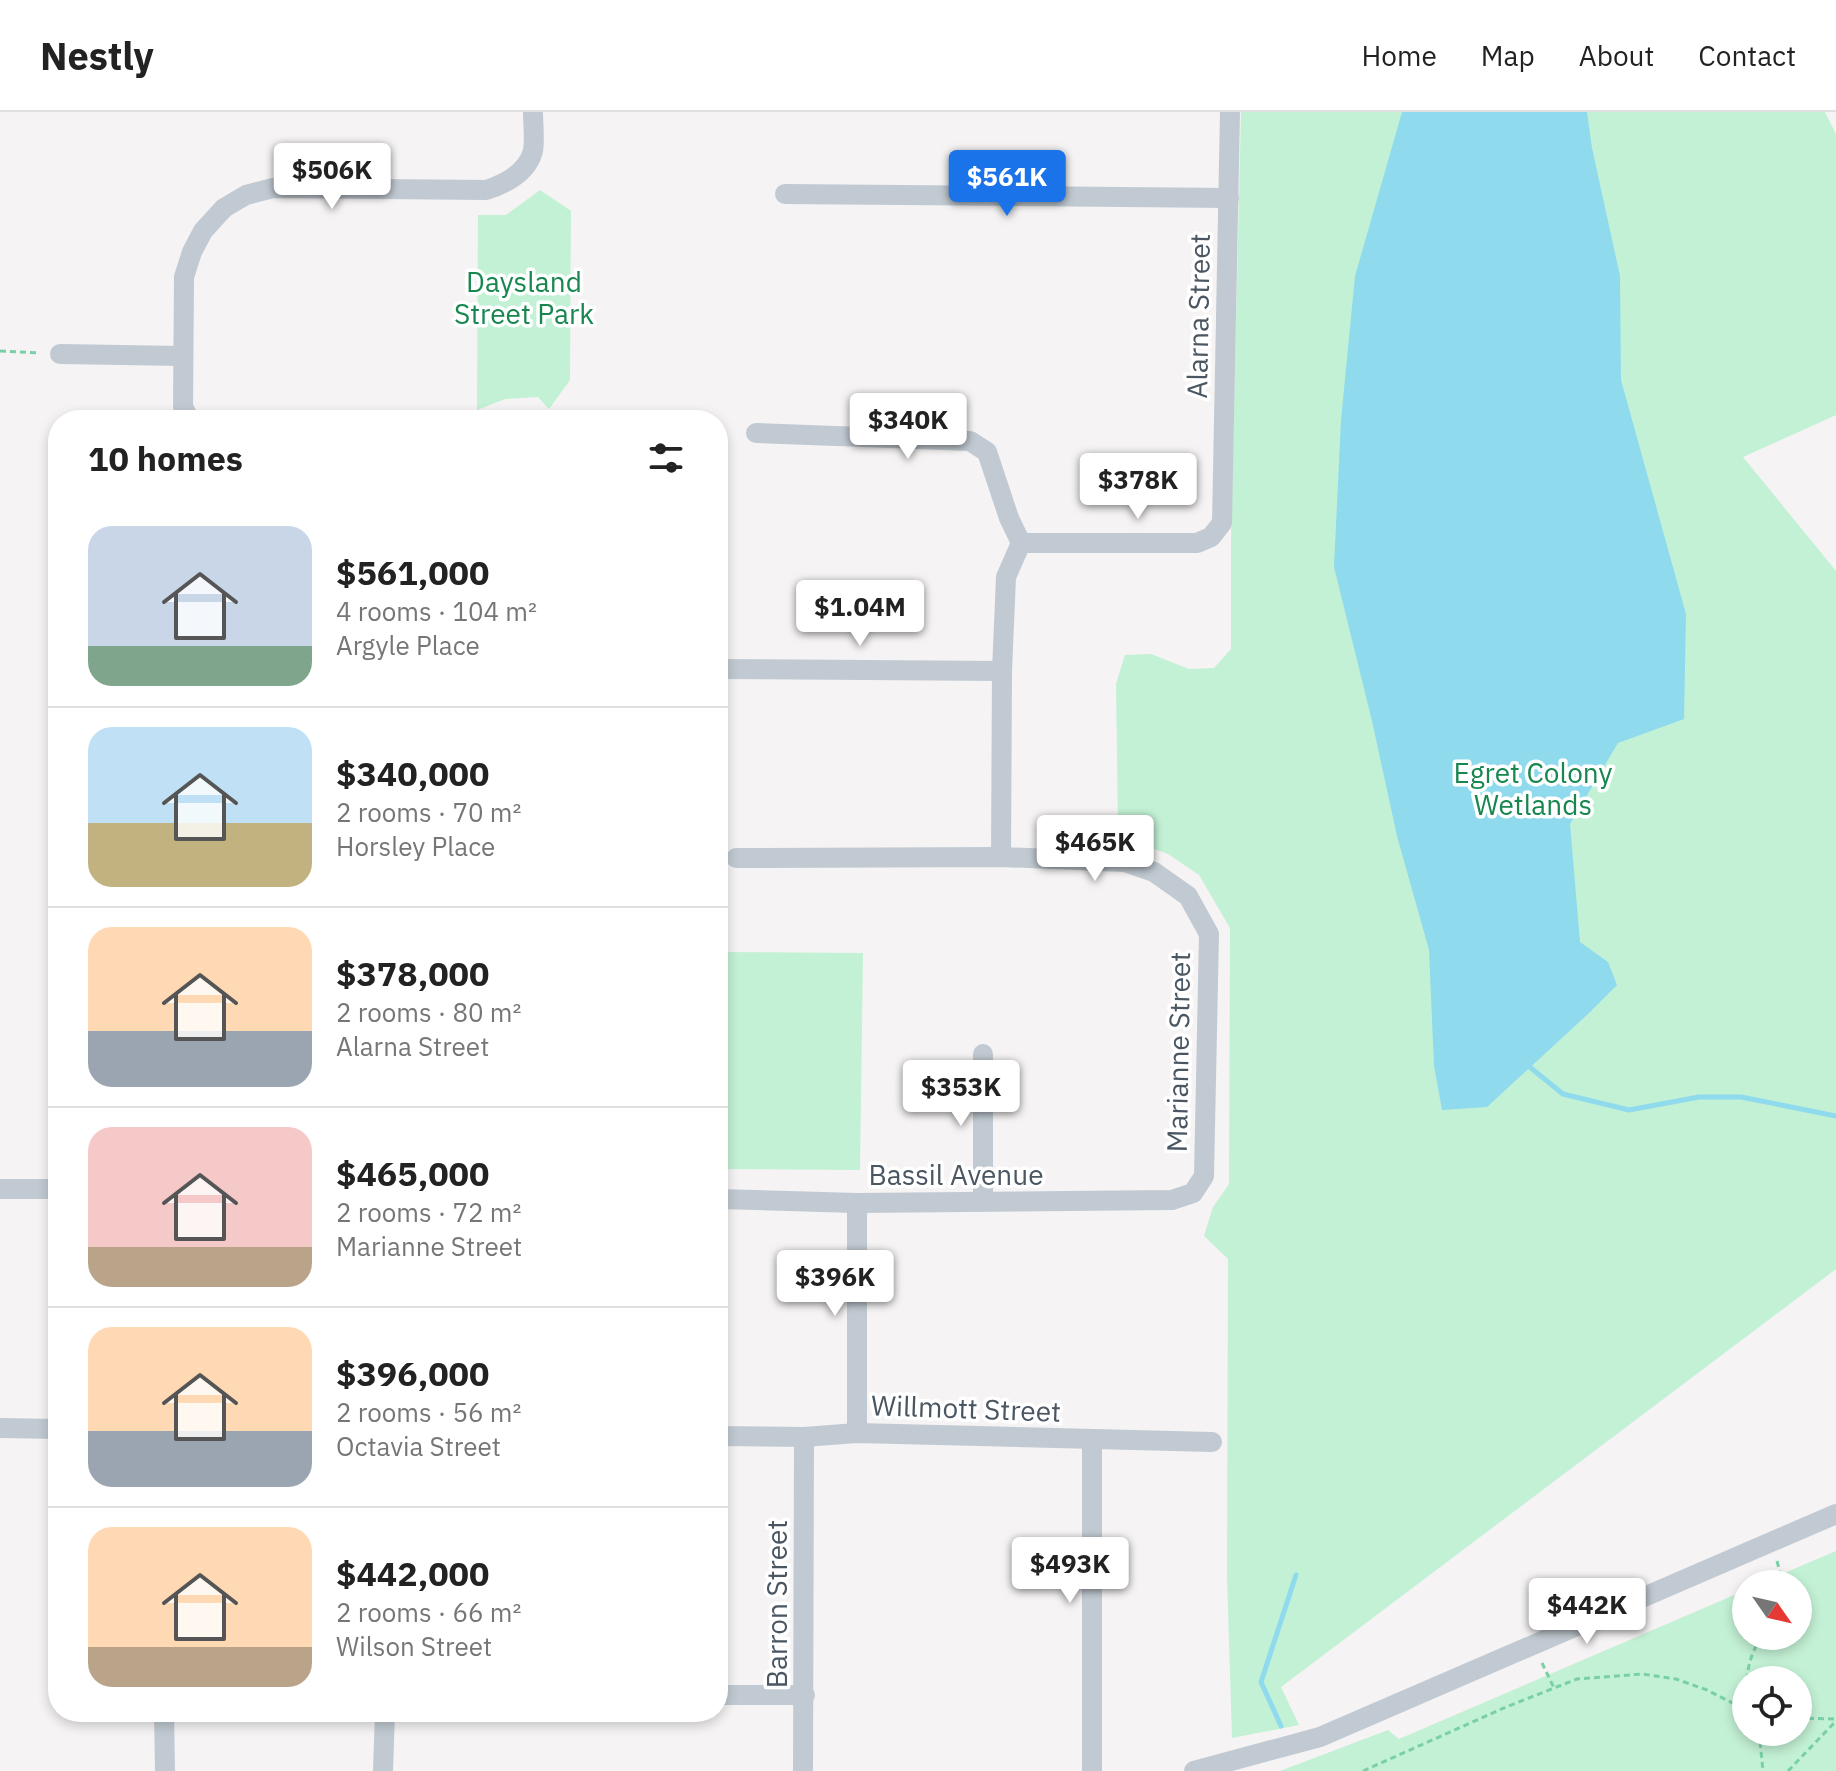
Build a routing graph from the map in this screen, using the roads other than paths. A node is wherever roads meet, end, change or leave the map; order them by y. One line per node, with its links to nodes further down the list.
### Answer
1 (533, 112): 6 (street)
2 (1230, 112): 4 (street, Alarna Street)
3 (785, 194): 4 (street)
4 (1229, 198): 9 (street, Alarna Street)
5 (60, 354): 6 (street)
6 (183, 356): 7 (street)
7 (185, 410)
8 (756, 433): 9 (street)
9 (1021, 543): 11 (street)
10 (728, 669): 11 (street)
11 (1002, 671): 12 (street)
12 (1001, 857): 13 (street, Marianne Street); 17 (street, Marianne Street)
13 (736, 858)
14 (983, 1054): 19 (street)
15 (0, 1189): 16 (street)
16 (48, 1189)
17 (1193, 1193): 19 (street, Bassil Avenue)
18 (728, 1199): 20 (street, Bassil Avenue)
19 (983, 1202): 20 (street, Bassil Avenue)
20 (857, 1203): 23 (street)
21 (0, 1428): 22 (street)
22 (48, 1429)
23 (857, 1433): 25 (street, Willmott Street); 26 (street, Willmott Street)
24 (728, 1436): 25 (street, Willmott Street)
25 (804, 1437): 30 (street, Barron Street)
26 (1092, 1440): 27 (street, Willmott Street); 36 (street)
27 (1212, 1442)
28 (1836, 1514): 37 (street)
29 (728, 1695): 30 (street)
30 (805, 1695): 35 (street, Barron Street)
31 (164, 1722): 33 (street)
32 (385, 1722): 34 (street)
33 (165, 1771)
34 (383, 1771)
35 (803, 1771)
36 (1092, 1771)
37 (1194, 1771)

